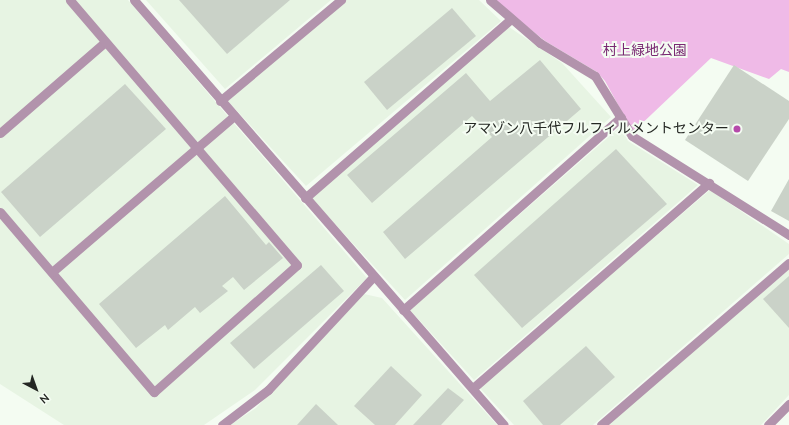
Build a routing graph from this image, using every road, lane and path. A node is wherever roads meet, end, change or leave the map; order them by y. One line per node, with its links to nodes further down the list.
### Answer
1 (70, 0): 6 (street)
2 (134, 0): 7 (street)
3 (341, 0): 7 (street)
4 (490, 0): 5 (street)
5 (511, 18): 9 (street); 13 (street)
6 (105, 42): 10 (street); 11 (street)
7 (220, 101): 8 (street)
8 (234, 116): 11 (street); 13 (street)
9 (621, 117): 12 (street); 19 (street)
10 (0, 133)
11 (197, 148): 17 (street); 17 (street)
12 (710, 183): 15 (street); 20 (street)
13 (305, 198): 18 (street)
14 (0, 212): 17 (street)
15 (789, 235)
16 (789, 263): 24 (street)
17 (52, 272)
18 (374, 277): 19 (street); 22 (street)
19 (403, 310): 20 (street)
20 (473, 388): 23 (street)
21 (789, 404): 25 (street)
22 (222, 425)
23 (504, 425)
24 (601, 425)
25 (768, 425)

